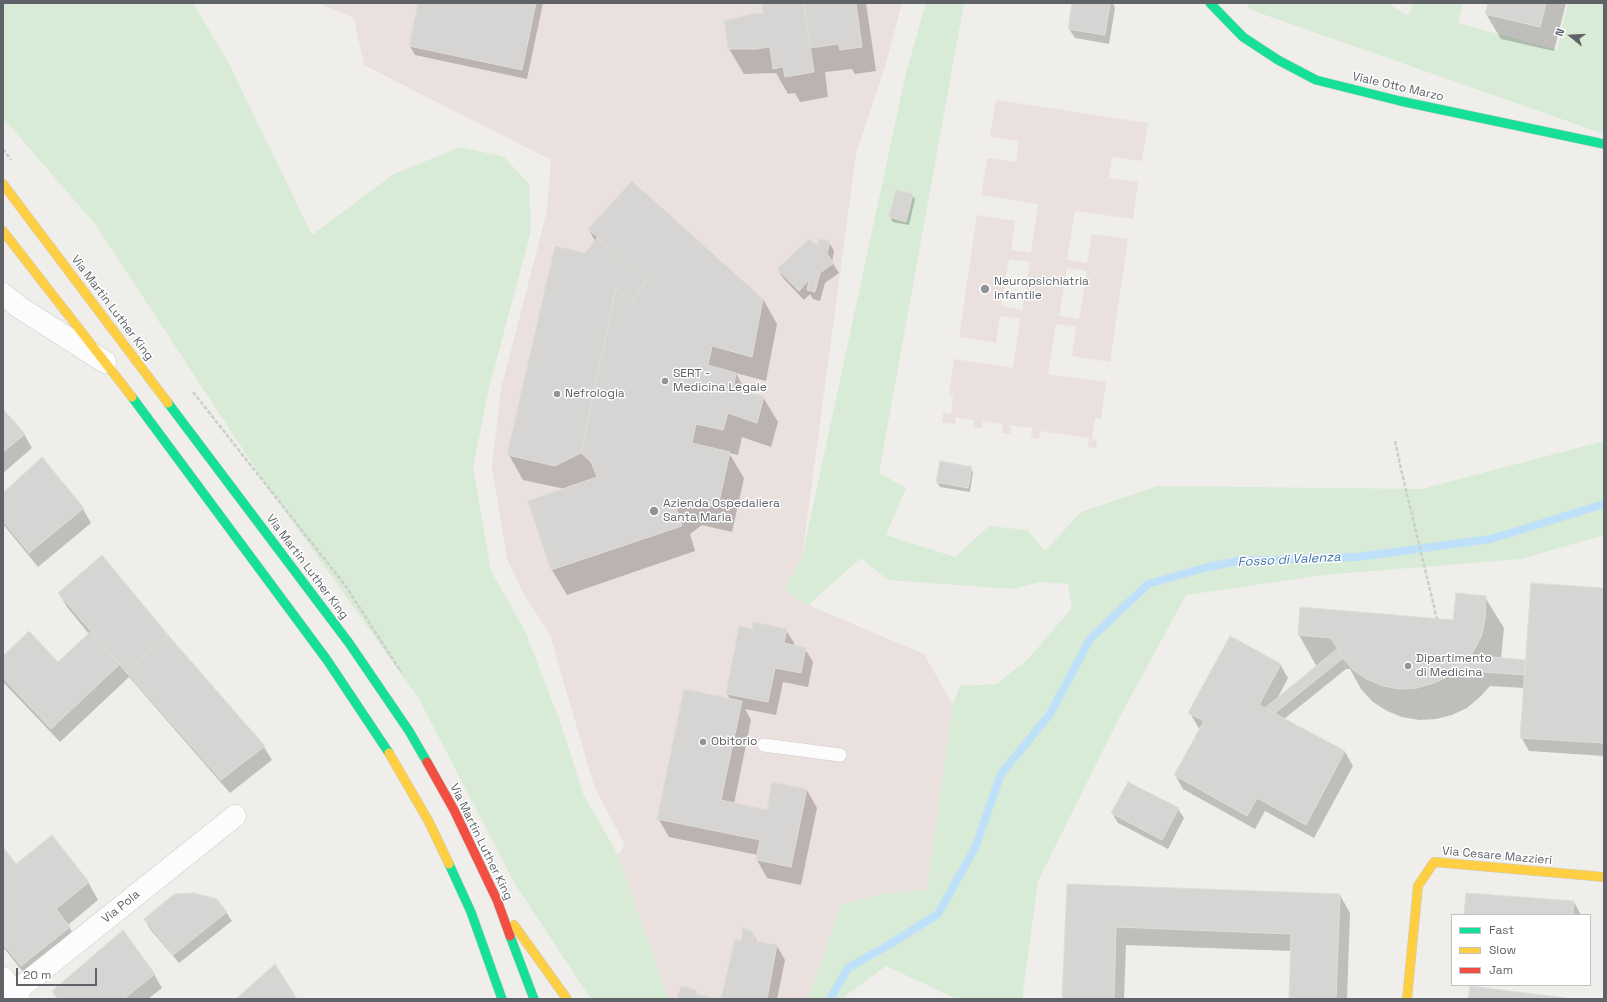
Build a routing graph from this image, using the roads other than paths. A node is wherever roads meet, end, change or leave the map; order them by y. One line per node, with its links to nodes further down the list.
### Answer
1 (1210, 3): 2 (main road, Viale Otto Marzo)
2 (1604, 144)
3 (3, 184): 11 (main road, Via Martin Luther King)
4 (3, 231): 6 (main road)
5 (3, 294): 6 (street)
6 (108, 365): 13 (main road)
7 (764, 745): 8 (lane)
8 (840, 755)
9 (235, 816): 12 (street, Via Pola)
10 (1604, 877): 16 (main road, Via Cesare Mazzieri)
11 (497, 900): 14 (main road, Via Martin Luther King); 15 (main road)
12 (11, 992)
13 (502, 999)
14 (534, 999)
15 (567, 999)
16 (1407, 999)

